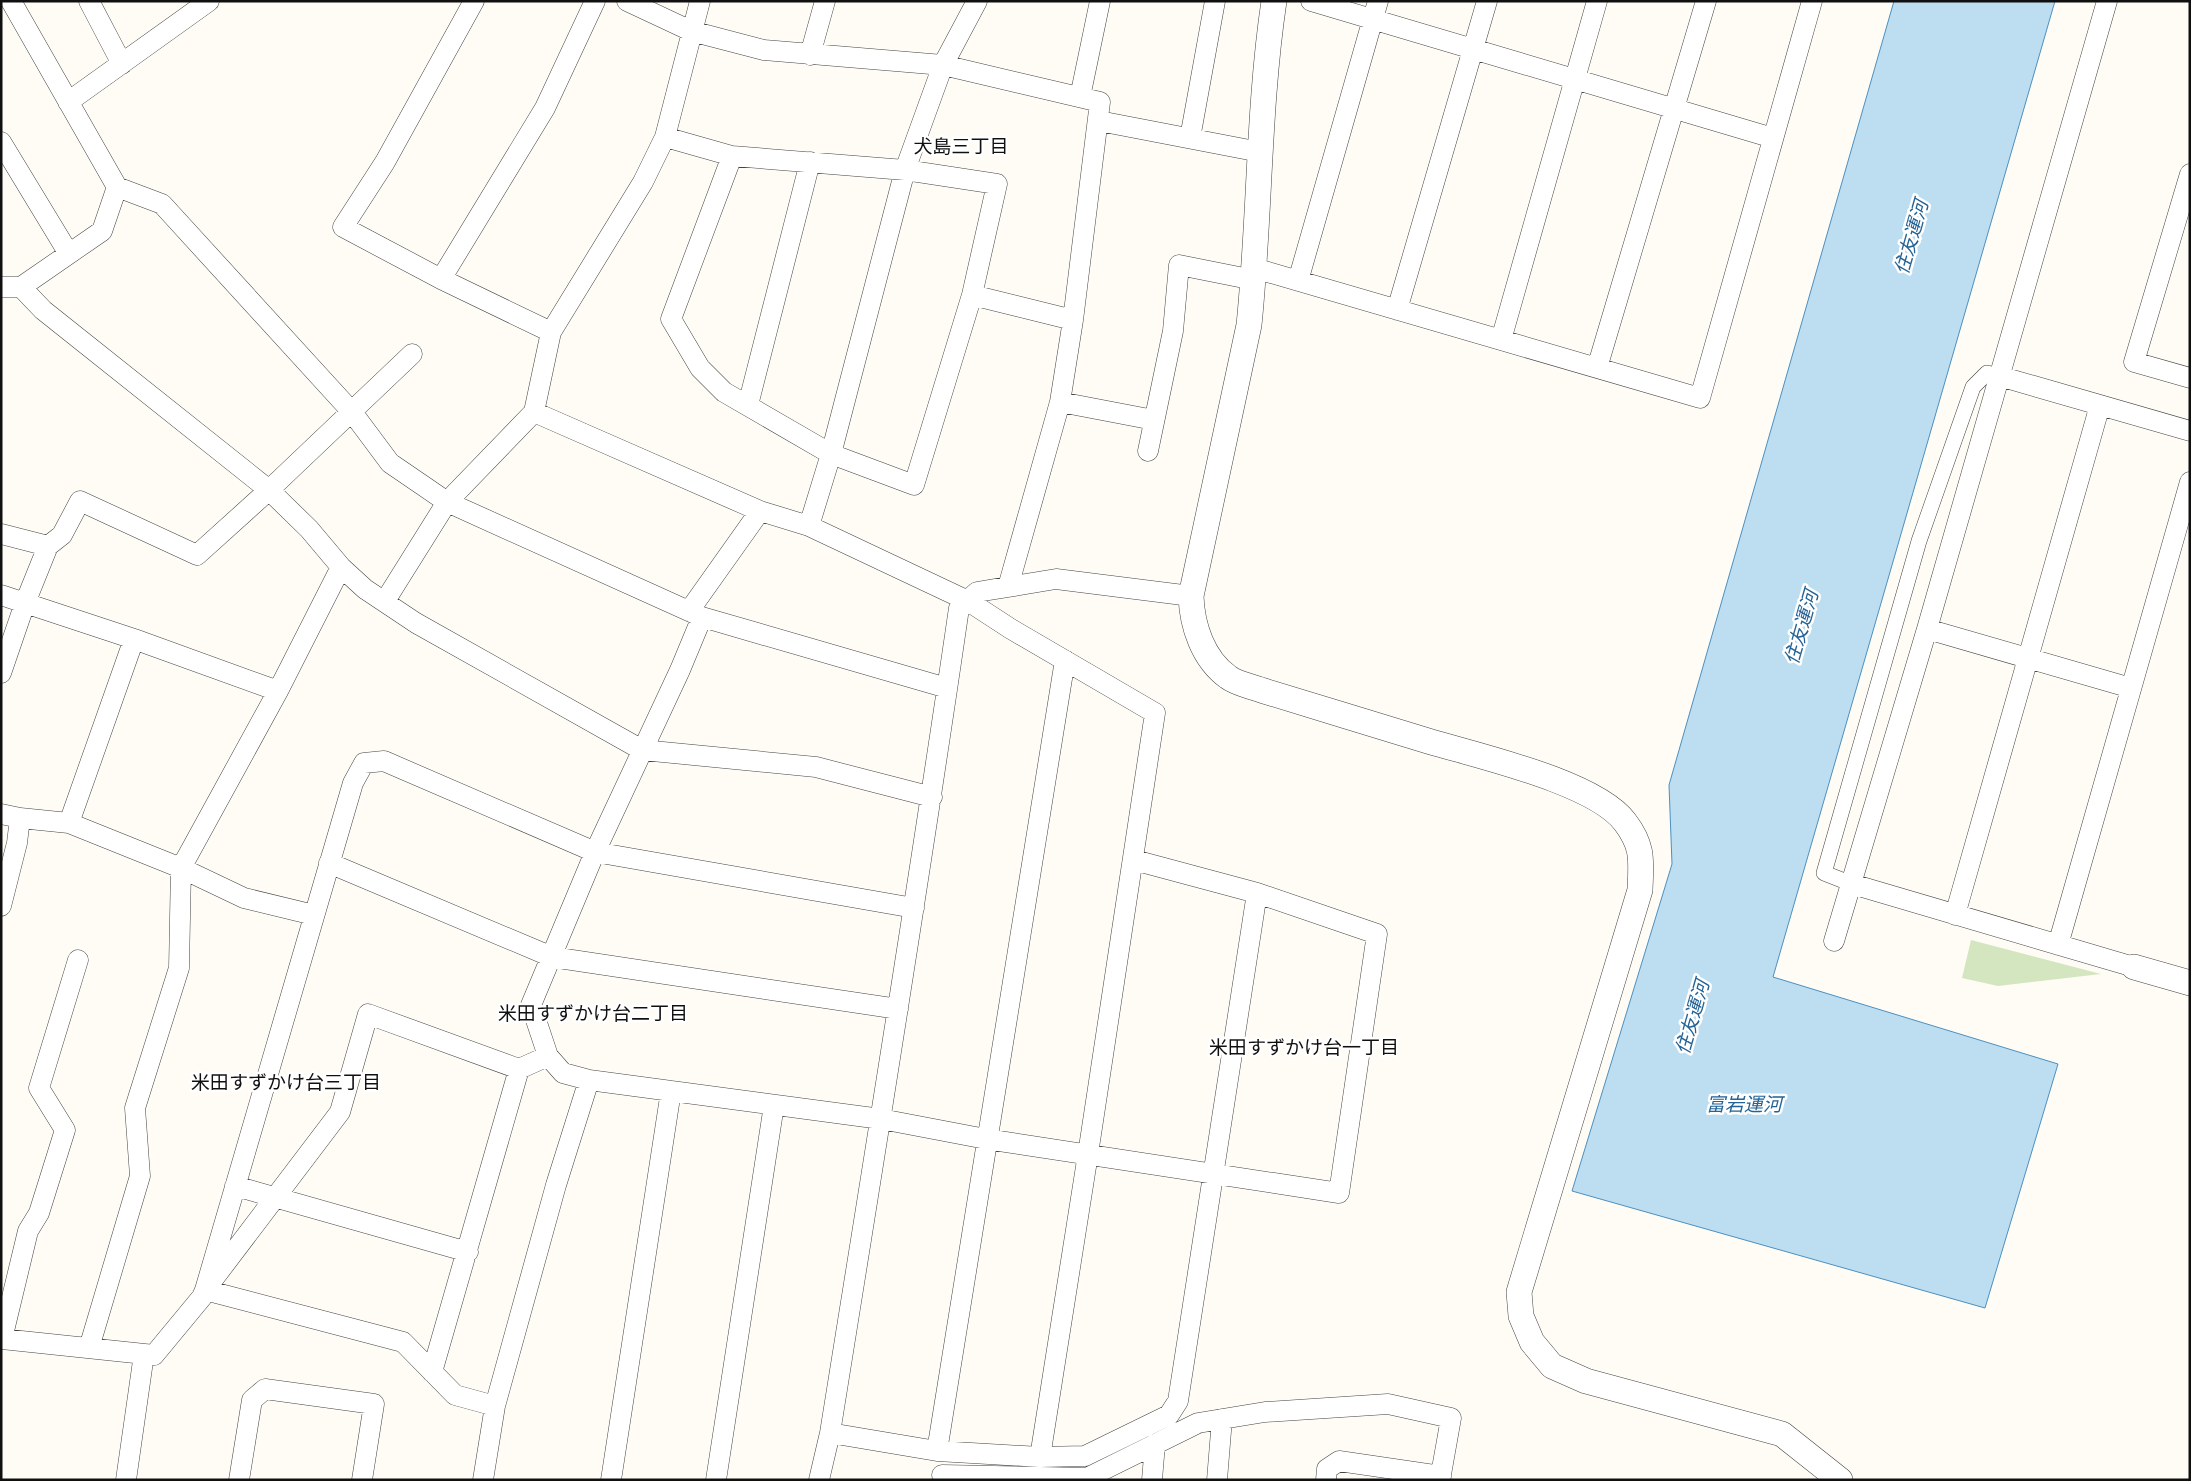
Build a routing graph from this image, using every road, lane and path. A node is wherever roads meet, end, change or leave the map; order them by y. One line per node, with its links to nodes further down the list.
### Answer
1 (11, 1): 27 (street)
2 (88, 1): 23 (street)
3 (209, 1): 23 (street)
4 (474, 1): 42 (street)
5 (595, 1): 42 (street)
6 (627, 1): 20 (street)
7 (700, 1): 20 (street)
8 (825, 1): 22 (street)
9 (977, 1): 24 (street)
10 (1100, 1): 26 (street)
11 (1215, 1): 31 (street)
12 (1274, 1): 34 (street)
13 (1311, 1): 19 (street)
14 (1487, 1): 21 (street)
15 (1597, 1): 25 (street)
16 (1706, 1): 28 (street)
17 (1812, 1): 32 (street)
18 (2107, 1): 52 (street)
19 (1376, 10): 21 (street); 43 (street)
20 (692, 31): 22 (street); 30 (street)
21 (1473, 50): 25 (street); 46 (street)
22 (810, 55): 24 (street)
23 (122, 64): 27 (street)
24 (943, 65): 26 (street); 37 (street)
25 (1574, 80): 28 (street); 49 (street)
26 (1080, 98): 29 (street)
27 (68, 102): 39 (street)
28 (1674, 109): 32 (street); 51 (street)
29 (1098, 121): 31 (street); 47 (street)
30 (665, 137): 35 (street); 48 (street)
31 (1190, 138): 34 (street)
32 (1773, 138): 51 (street)
33 (1, 142): 40 (street)
34 (1260, 152): 41 (street)
35 (732, 156): 36 (street); 55 (street)
36 (810, 162): 37 (street); 55 (street)
37 (905, 170): 45 (street); 62 (street)
38 (2190, 174): 53 (street)
39 (116, 187): 40 (street); 57 (street)
40 (69, 254): 44 (street)
41 (1254, 274): 43 (street); 59 (street); 73 (street)
42 (441, 279): 48 (street)
43 (1298, 281): 46 (street)
44 (11, 287): 64 (street)
45 (972, 295): 47 (street); 62 (street)
46 (1396, 310): 49 (street)
47 (1073, 320): 54 (street)
48 (551, 332): 58 (street)
49 (1501, 340): 51 (street)
50 (412, 354): 57 (street)
51 (1597, 368)
52 (1999, 376): 56 (street); 78 (street); 94 (street)
53 (2190, 378)
54 (1060, 402): 59 (street); 71 (street)
55 (748, 405): 62 (street)
56 (2100, 405): 60 (street); 80 (street)
57 (352, 412): 64 (street); 65 (street)
58 (534, 412): 65 (street); 66 (street)
59 (1154, 420): 61 (street)
60 (2190, 431)
61 (1148, 451)
62 (831, 454): 67 (street)
63 (2190, 482): 84 (street)
64 (269, 490): 69 (street); 70 (street)
65 (447, 502): 74 (street); 77 (street)
66 (760, 511): 67 (street); 77 (street)
67 (809, 526): 75 (street)
68 (1, 534): 69 (street)
69 (48, 546): 76 (street)
70 (341, 567): 74 (street); 85 (street)
71 (1008, 587): 73 (street); 75 (street)
72 (1, 595): 76 (street)
73 (1191, 596): 141 (street)
74 (385, 601): 86 (street)
75 (968, 601): 81 (street); 83 (street)
76 (24, 603): 79 (street); 82 (street)
77 (696, 614): 83 (street); 86 (street)
78 (1927, 629): 80 (street); 94 (street)
79 (134, 639): 85 (street); 89 (street)
80 (2028, 659): 84 (street); 99 (street)
81 (1065, 660): 91 (street); 113 (street)
82 (1, 673)
83 (947, 688): 87 (street)
84 (2131, 688): 101 (street)
85 (278, 691): 93 (street)
86 (642, 750): 87 (street); 90 (street)
87 (932, 797): 97 (street)
88 (11, 816): 89 (street); 96 (street)
89 (68, 823): 93 (street)
90 (596, 852): 92 (street); 97 (street); 102 (street)
91 (1134, 860): 95 (street); 114 (street)
92 (329, 863): 98 (street); 102 (street)
93 (181, 868): 98 (street); 120 (street)
94 (1852, 884): 99 (street); 100 (street)
95 (1257, 893): 115 (street); 115 (street)
96 (1, 906)
97 (914, 908): 106 (street)
98 (314, 915): 116 (street)
99 (1956, 915): 101 (street)
100 (1834, 941)
101 (2058, 945): 104 (street)
102 (552, 957): 106 (street); 107 (street)
103 (78, 960): 120 (street)
104 (2134, 968): 105 (street)
105 (2190, 983)
106 (898, 1010): 112 (street)
107 (548, 1056): 108 (street); 109 (street)
108 (519, 1069): 117 (street); 118 (street)
109 (589, 1080): 110 (street); 123 (street)
110 (671, 1091): 111 (street); 135 (street)
111 (774, 1105): 112 (street); 136 (street)
112 (880, 1119): 113 (street); 125 (street)
113 (986, 1139): 114 (street); 127 (street)
114 (1088, 1154): 115 (street); 128 (street)
115 (1215, 1173): 128 (street)
116 (235, 1186): 117 (street); 119 (street)
117 (276, 1199): 118 (street); 119 (street)
118 (468, 1252): 122 (street)
119 (205, 1290): 121 (street); 122 (street)
120 (89, 1348): 121 (street)
121 (144, 1354): 131 (street)
122 (432, 1372): 123 (street)
123 (495, 1406): 134 (street)
124 (1222, 1419): 126 (street); 130 (street); 139 (street)
125 (830, 1433): 127 (street); 137 (street)
126 (1155, 1444): 129 (street); 138 (street)
127 (941, 1451): 128 (street); 129 (street)
128 (1040, 1457)
129 (942, 1478)
130 (1441, 1478): 140 (street)
131 (126, 1480)
132 (239, 1480): 133 (street)
133 (362, 1480)
134 (483, 1480)
135 (611, 1480)
136 (716, 1480)
137 (819, 1480)
138 (1152, 1480)
139 (1216, 1480)
140 (1326, 1480)
141 (1840, 1480)

